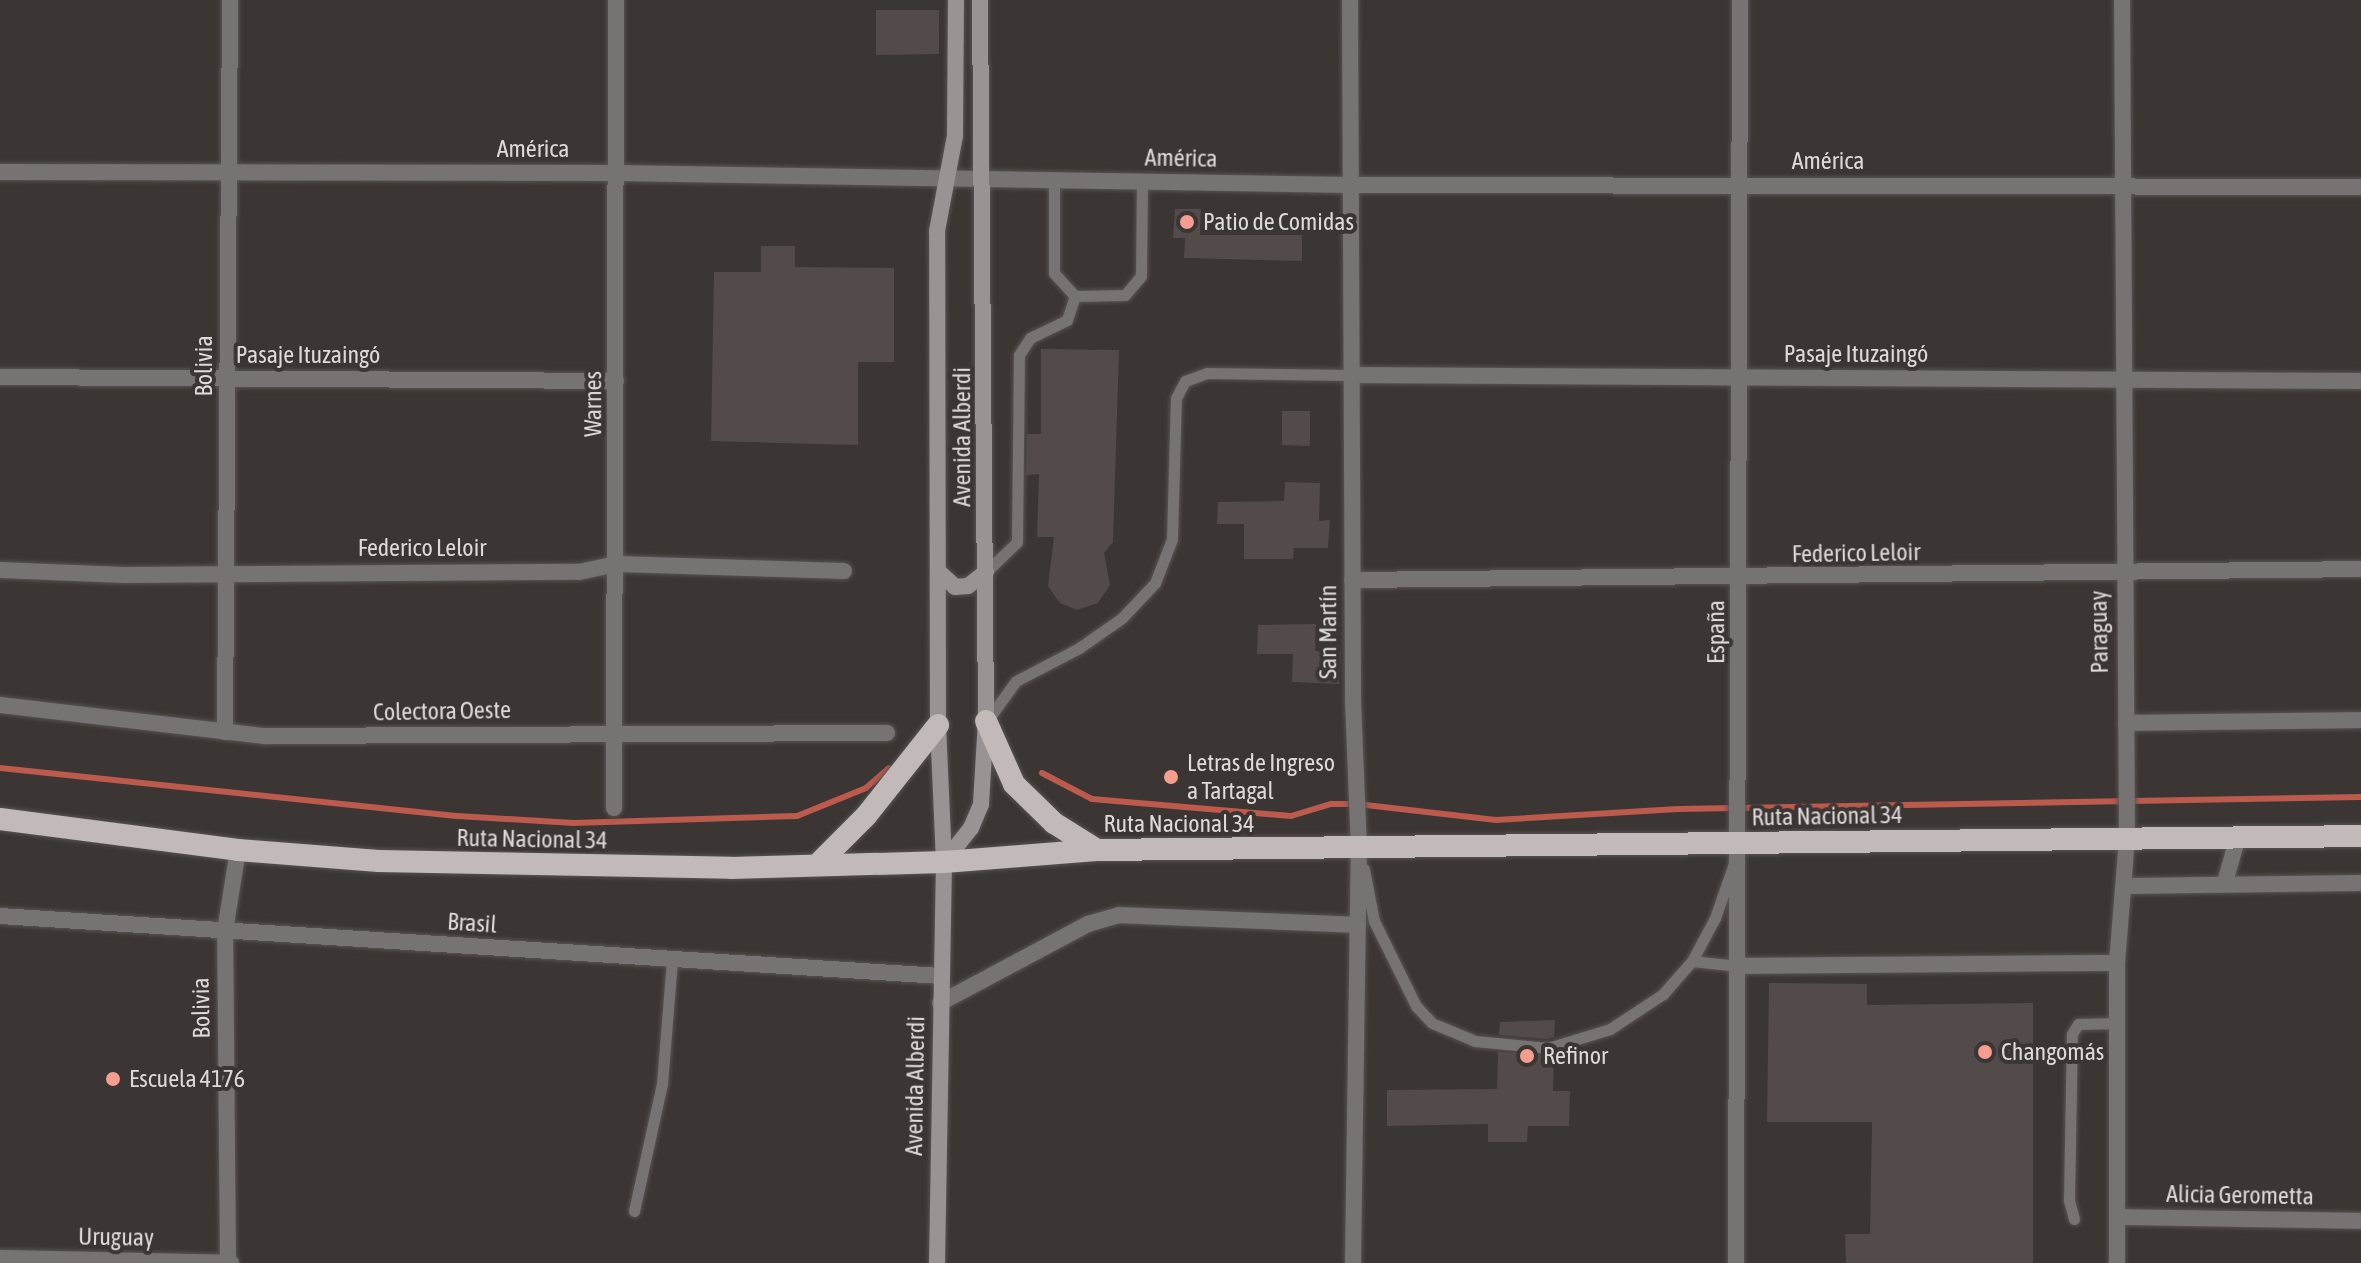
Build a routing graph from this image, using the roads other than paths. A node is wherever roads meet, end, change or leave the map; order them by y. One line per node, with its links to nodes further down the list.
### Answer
1 (230, 0): 9 (street, Bolivia)
2 (616, 0): 10 (street, Warnes)
3 (956, 0): 11 (main road, Avenida Alberdi)
4 (980, 0): 12 (main road, Avenida Alberdi)
5 (1350, 0): 15 (street, San Martín)
6 (1740, 0): 16 (street, España)
7 (2122, 0): 17 (street, Paraguay)
8 (0, 172): 9 (street, América)
9 (228, 173): 10 (street, América); 23 (street, Bolivia)
10 (617, 173): 11 (street, América); 25 (street, Warnes)
11 (948, 179): 12 (street, América); 31 (main road, Avenida Alberdi)
12 (983, 179): 13 (street, América); 32 (main road, Avenida Alberdi)
13 (1054, 180): 14 (street, América); 19 (lane)
14 (1142, 182): 15 (street, América); 19 (lane)
15 (1349, 185): 16 (street, América); 20 (street, San Martín)
16 (1740, 185): 17 (street, América); 22 (street, España)
17 (2122, 185): 18 (street, América); 24 (street, Paraguay)
18 (2361, 187)
19 (1075, 296): 32 (lane)
20 (1350, 375): 22 (street, Pasaje Ituzaingó); 36 (street, San Martín); 39 (lane)
21 (0, 377): 23 (street, Pasaje Ituzaingó)
22 (1740, 377): 24 (street, Pasaje Ituzaingó); 35 (street, España)
23 (228, 379): 25 (street, Pasaje Ituzaingó); 33 (street, Bolivia)
24 (2122, 379): 26 (street, Pasaje Ituzaingó); 34 (street, Paraguay)
25 (616, 381): 27 (street, Warnes)
26 (2361, 381)
27 (618, 564): 30 (street, Federico Leloir); 33 (street, Federico Leloir); 43 (street, Warnes)
28 (2361, 569): 34 (street, Federico Leloir)
29 (0, 570): 33 (street, Federico Leloir)
30 (844, 571)
31 (938, 571): 32 (main road); 41 (main road, Avenida Alberdi)
32 (986, 572): 39 (main road, Avenida Alberdi)
33 (225, 573): 42 (street, Bolivia)
34 (2122, 573): 35 (street, Federico Leloir); 40 (street, Paraguay)
35 (1740, 579): 36 (street, Federico Leloir); 50 (street, España)
36 (1352, 580): 51 (street, San Martín)
37 (0, 705): 42 (street, Colectora Oeste)
38 (2361, 720): 40 (street)
39 (986, 721): 53 (highway); 54 (main road, Avenida Alberdi)
40 (2126, 723): 49 (street, Paraguay)
41 (938, 725): 54 (main road, Avenida Alberdi); 55 (highway)
42 (225, 732): 43 (street, Colectora Oeste)
43 (614, 733): 44 (street, Colectora Oeste); 45 (street, Warnes)
44 (887, 733)
45 (614, 808)
46 (0, 819): 52 (highway, Ruta Nacional 34)
47 (2361, 836): 48 (highway, Ruta Nacional 34)
48 (2238, 837): 49 (highway, Ruta Nacional 34); 56 (street)
49 (2127, 838): 50 (highway, Ruta Nacional 34); 58 (street, Paraguay)
50 (1740, 844): 51 (highway, Ruta Nacional 34); 63 (lane); 65 (street, España)
51 (1359, 849): 53 (highway, Ruta Nacional 34); 60 (street, San Martín); 63 (lane)
52 (238, 850): 55 (highway, Ruta Nacional 34); 61 (street, Bolivia)
53 (1097, 850): 54 (highway, Ruta Nacional 34)
54 (944, 862): 55 (highway, Ruta Nacional 34); 66 (main road, Avenida Alberdi)
55 (819, 863)
56 (2225, 882): 57 (street); 58 (street)
57 (2361, 883)
58 (2125, 886): 64 (street, Paraguay)
59 (0, 916): 61 (street, Brasil)
60 (1358, 925): 67 (street); 76 (street, San Martín)
61 (225, 931): 62 (street, Brasil); 74 (street, Bolivia)
62 (672, 959): 66 (street, Brasil); 69 (lane)
63 (1692, 961): 65 (lane)
64 (2117, 963): 65 (street); 68 (street, Paraguay)
65 (1739, 966): 77 (street, España)
66 (940, 976): 67 (main road, Avenida Alberdi)
67 (940, 1003): 75 (main road, Avenida Alberdi)
68 (2118, 1023): 70 (street, Paraguay); 71 (lane)
69 (634, 1211)
70 (2118, 1217): 72 (street, Alicia Gerometta); 78 (street, Paraguay)
71 (2074, 1219)
72 (2361, 1221)
73 (0, 1258): 74 (street, Uruguay)
74 (229, 1263)
75 (937, 1263)
76 (1353, 1263)
77 (1736, 1263)
78 (2117, 1263)

